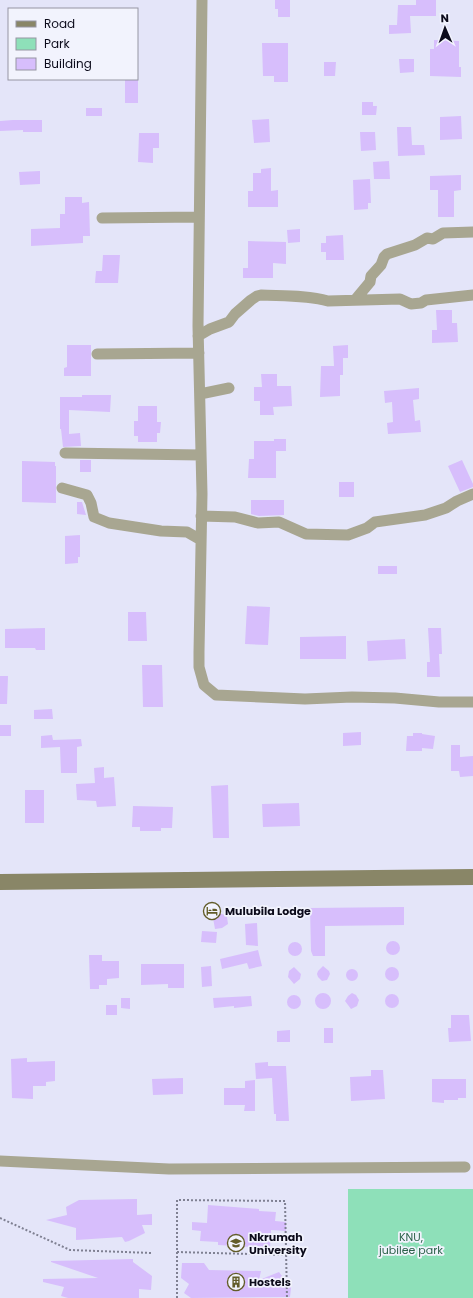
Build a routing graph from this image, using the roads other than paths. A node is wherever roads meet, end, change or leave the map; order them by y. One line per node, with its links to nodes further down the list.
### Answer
1 (202, 0): 2 (street)
2 (199, 217): 3 (street); 7 (street)
3 (102, 218)
4 (473, 232): 6 (street)
5 (473, 295): 6 (street)
6 (355, 300): 7 (street)
7 (198, 336): 8 (street)
8 (199, 353): 9 (street); 11 (street)
9 (97, 354)
10 (229, 388): 11 (street)
11 (200, 394): 13 (street)
12 (65, 453): 13 (street)
13 (201, 455): 16 (street)
14 (62, 488): 17 (street)
15 (473, 494): 16 (street)
16 (201, 516): 17 (street)
17 (201, 540): 18 (street)
18 (473, 702)
19 (473, 877): 20 (street)
20 (0, 882)
21 (0, 1161): 22 (street)
22 (465, 1167)

